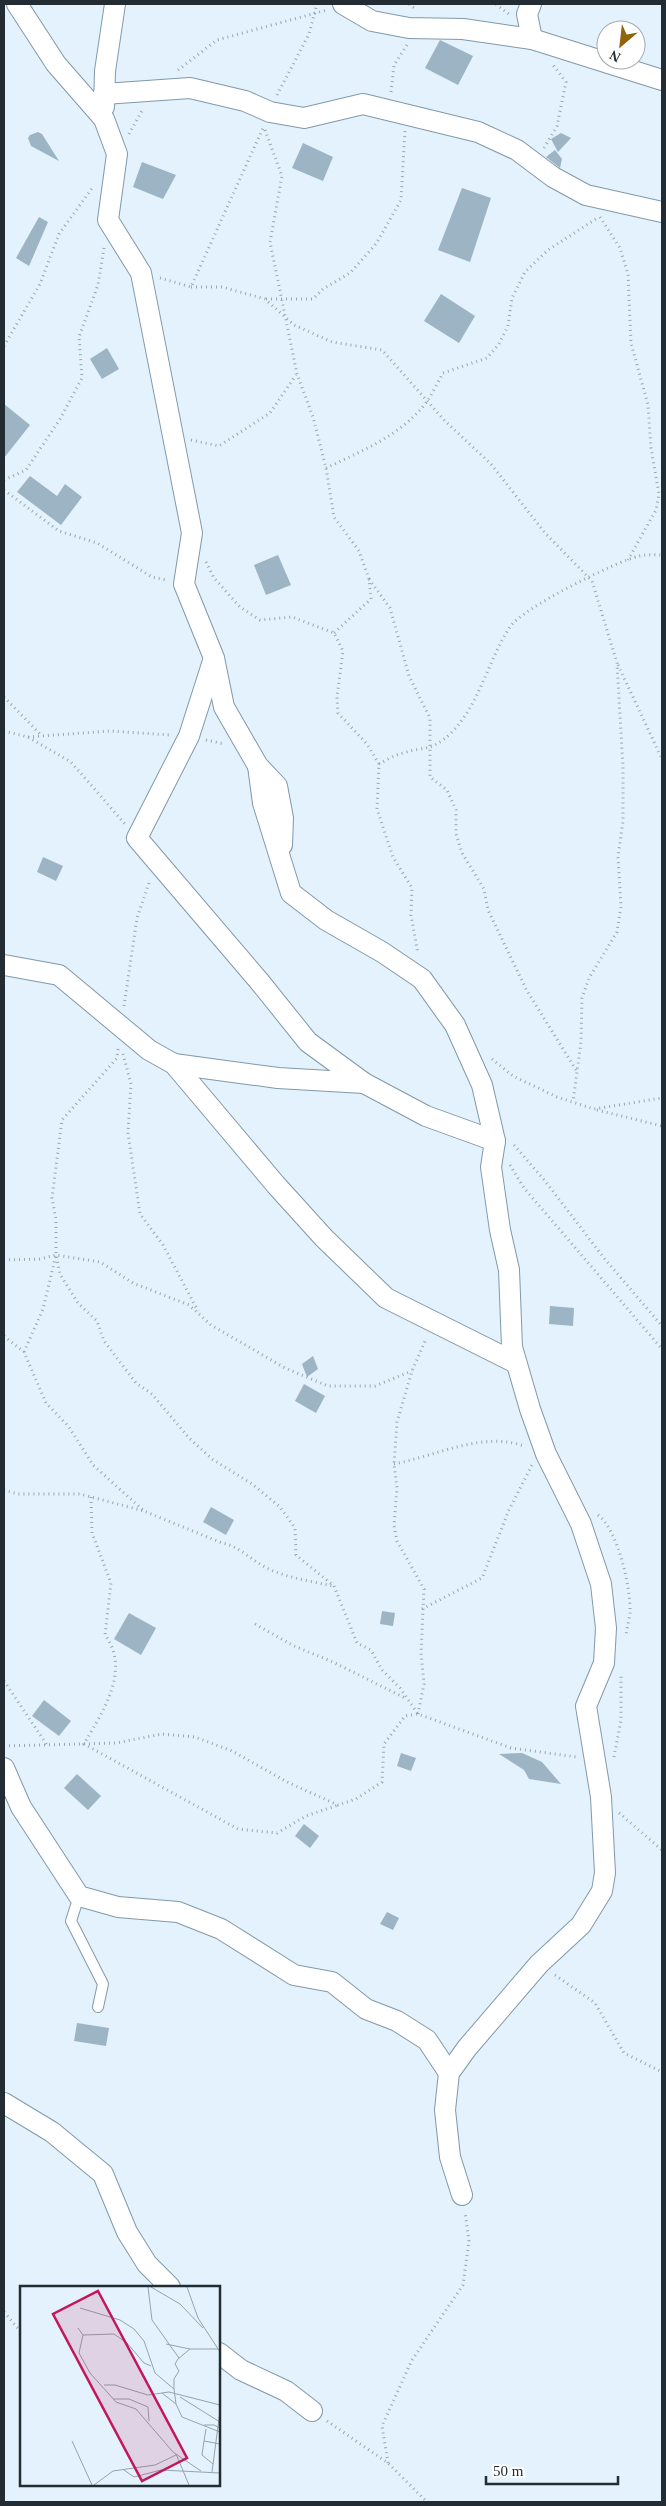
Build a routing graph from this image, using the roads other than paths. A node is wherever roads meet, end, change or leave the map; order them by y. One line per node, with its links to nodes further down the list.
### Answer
1 (16, 4): 8 (street)
2 (115, 4): 7 (street)
3 (532, 4): 5 (street)
4 (344, 5): 5 (street)
5 (532, 38): 6 (street)
6 (662, 80)
7 (104, 94): 8 (street); 9 (street)
8 (104, 119): 10 (street)
9 (662, 212)
10 (214, 658): 13 (street); 14 (street)
11 (4, 965): 12 (street)
12 (174, 1064): 13 (street); 15 (street)
13 (364, 1083): 14 (street)
14 (493, 1132): 15 (street)
15 (516, 1363): 19 (street)
16 (4, 1768): 17 (street)
17 (79, 1896): 18 (lane); 19 (street)
18 (98, 2007)
19 (449, 2073): 21 (street)
20 (4, 2103): 22 (street)
21 (462, 2195)
22 (169, 2286)
23 (220, 2354): 24 (street)
24 (312, 2411)

